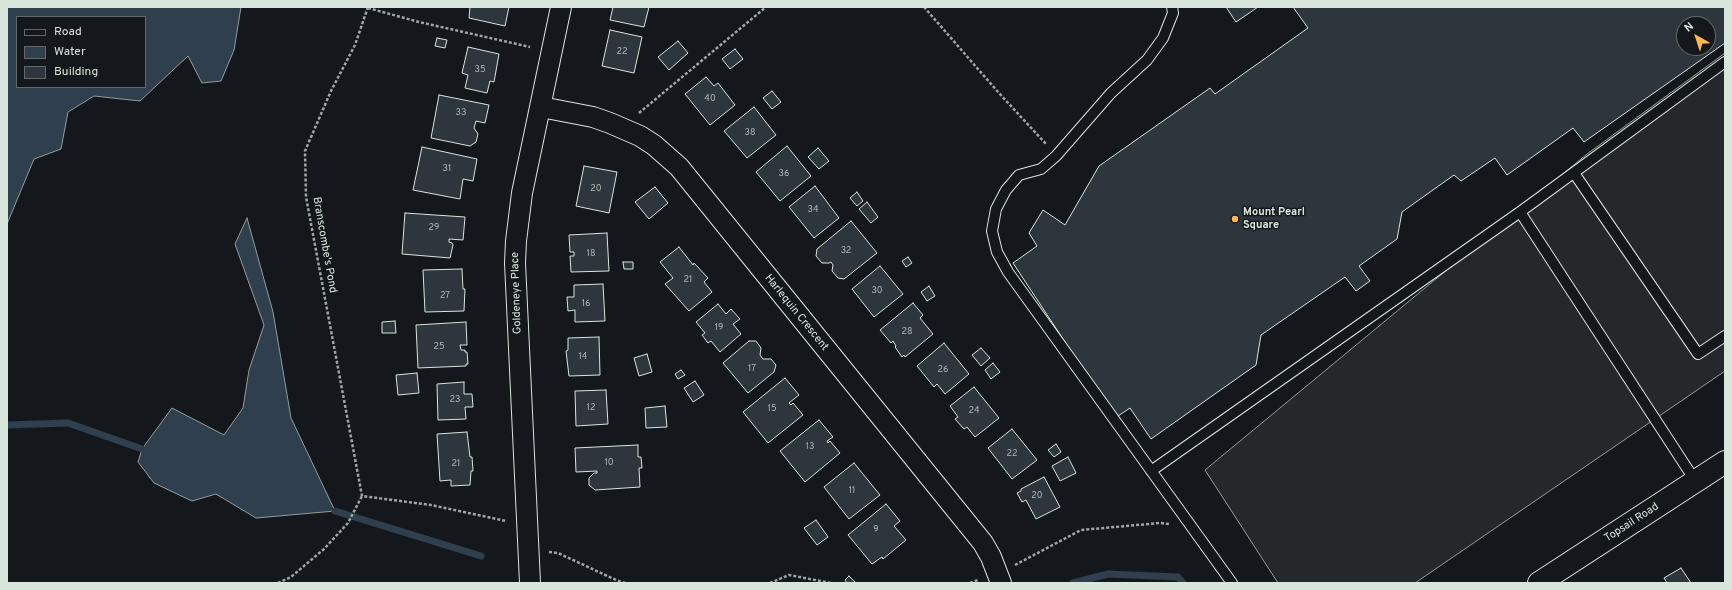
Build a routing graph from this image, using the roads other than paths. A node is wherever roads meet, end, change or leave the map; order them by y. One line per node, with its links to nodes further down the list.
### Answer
1 (561, 7): 4 (street, Goldeneye Place)
2 (1172, 7): 9 (lane)
3 (1725, 62): 5 (lane)
4 (541, 107): 11 (street, Goldeneye Place); 12 (street, Harlequin Crescent)
5 (1574, 173): 6 (lane); 7 (lane)
6 (1520, 212): 9 (lane); 10 (lane)
7 (1725, 336)
8 (1725, 462): 10 (main road, Topsail Road)
9 (1151, 471): 13 (lane)
10 (1696, 482): 14 (main road, Topsail Road)
11 (530, 583)
12 (1001, 583)
13 (1232, 583)
14 (1539, 583)

